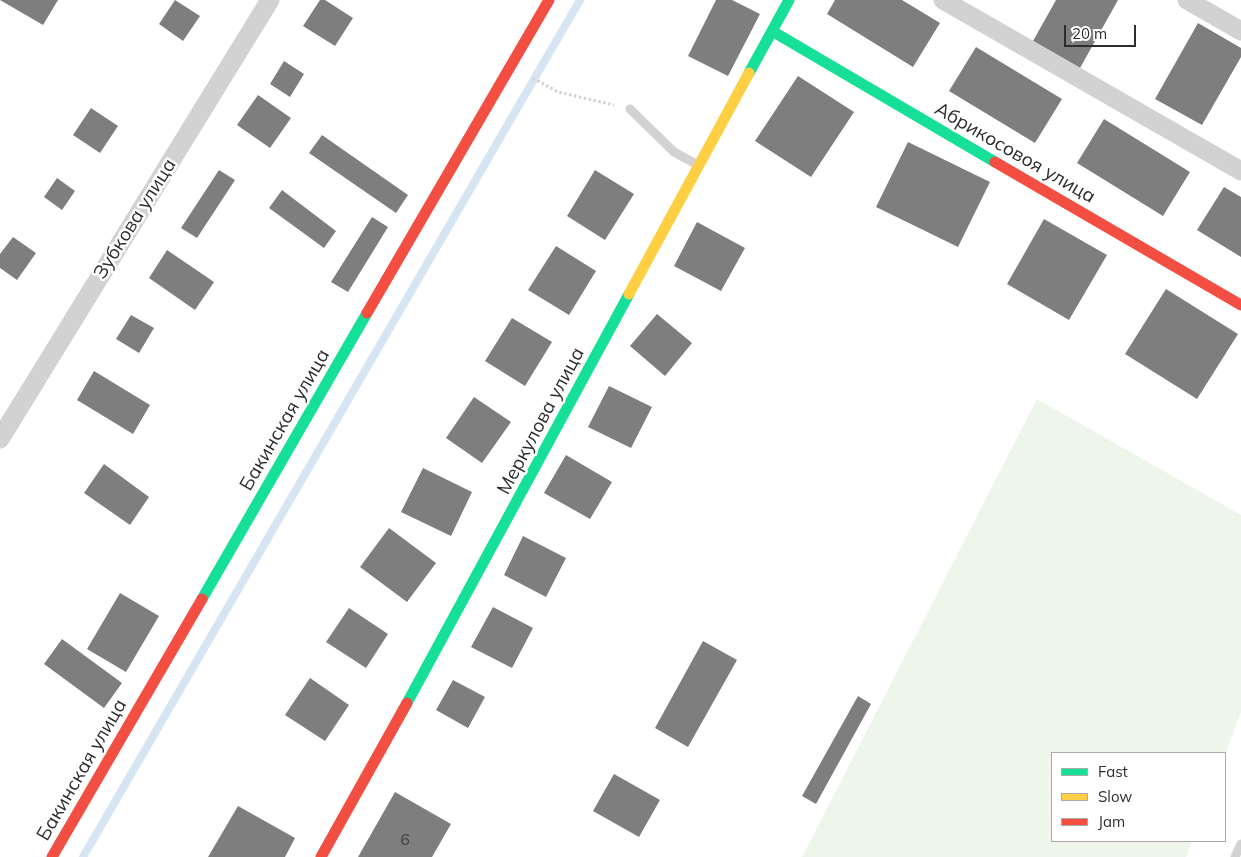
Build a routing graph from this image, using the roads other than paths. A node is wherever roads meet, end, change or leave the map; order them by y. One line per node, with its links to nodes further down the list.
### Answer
1 (270, 0): 12 (street, Зубкова улица)
2 (549, 0): 14 (street, Бакинская улица)
3 (789, 0): 6 (street, Меркулова улица)
4 (943, 0): 10 (street)
5 (1188, 0): 7 (street)
6 (772, 31): 9 (street, Меркулова улица); 11 (street, Абрикосовоя улица)
7 (1241, 32)
8 (630, 109): 9 (lane)
9 (699, 166): 15 (street, Меркулова улица)
10 (1241, 171)
11 (1241, 305)
12 (0, 439)
13 (1241, 844): 16 (lane)
14 (52, 857)
15 (321, 857)
16 (1235, 857)

